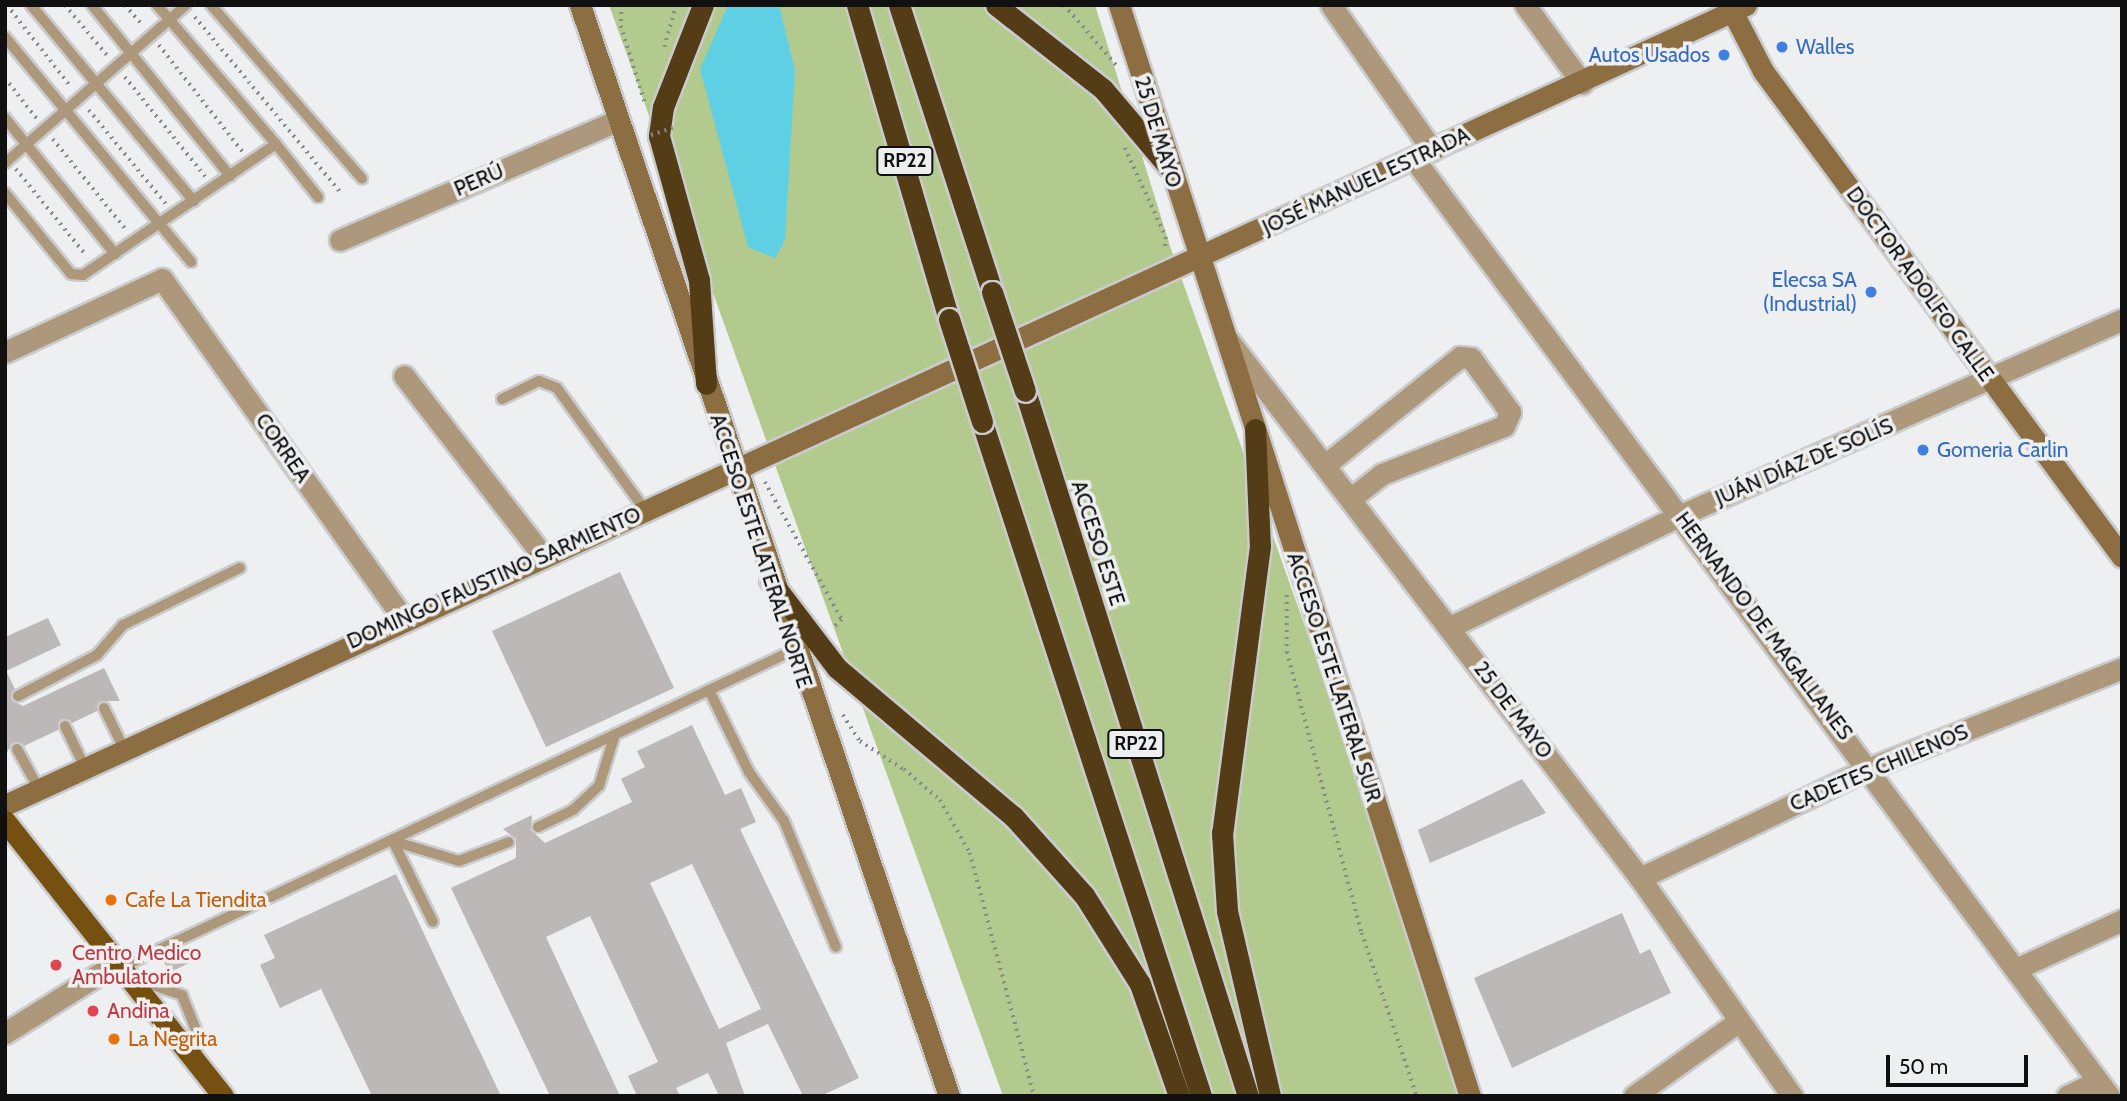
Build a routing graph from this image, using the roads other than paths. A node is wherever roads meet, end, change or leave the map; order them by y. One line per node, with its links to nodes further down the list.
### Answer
1 (31, 5): 19 (lane)
2 (92, 5): 17 (lane)
3 (157, 5): 15 (lane)
4 (211, 5): 29 (lane)
5 (580, 5): 22 (main road, ACCESO ESTE LATERAL NORTE)
6 (704, 5): 44 (highway)
7 (857, 5): 90 (highway, RP22, bridge)
8 (899, 5): 91 (highway, ACCESO ESTE / RP22, bridge)
9 (996, 5): 27 (highway)
10 (1119, 5): 27 (main road, 25 DE MAYO)
11 (1331, 5): 25 (street, HERNANDO DE MAGALLANES)
12 (1525, 5): 18 (street)
13 (186, 6): 15 (lane)
14 (1735, 8): 18 (main road, JOSÉ MANUEL ESTRADA); 43 (main road, DOCTOR ADOLFO CALLE)
15 (170, 20): 17 (lane); 24 (lane)
16 (5, 37): 20 (lane)
17 (131, 53): 19 (lane); 28 (lane)
18 (1582, 83): 25 (main road, JOSÉ MANUEL ESTRADA)
19 (96, 84): 20 (lane); 32 (lane)
20 (66, 110): 23 (lane); 33 (lane)
21 (5, 118): 23 (lane)
22 (618, 120): 34 (street, PERÚ); 44 (main road, ACCESO ESTE LATERAL NORTE)
23 (26, 144): 26 (lane); 35 (lane)
24 (276, 144): 28 (lane); 31 (lane)
25 (1423, 154): 36 (main road, JOSÉ MANUEL ESTRADA); 51 (street, HERNANDO DE MAGALLANES)
26 (7, 161)
27 (1168, 166): 36 (main road, 25 DE MAYO)
28 (230, 176): 32 (lane)
29 (362, 179)
30 (5, 193): 35 (lane)
31 (318, 197)
32 (194, 201): 33 (lane)
33 (160, 223): 35 (lane); 37 (lane)
34 (340, 240)
35 (116, 254)
36 (1196, 258): 39 (main road, ACCESO ESTE LATERAL SUR); 41 (main road, JOSÉ MANUEL ESTRADA)
37 (191, 262)
38 (2122, 320): 43 (street, JUÁN DÍAZ DE SOLÍS)
39 (1223, 333): 46 (main road, ACCESO ESTE LATERAL SUR); 47 (street, 25 DE MAYO)
40 (5, 352): 56 (street, CORREA)
41 (985, 356): 48 (main road, DOMINGO FAUSTINO SARMIENTO)
42 (404, 376): 52 (street)
43 (1992, 382): 51 (street, JUÁN DÍAZ DE SOLÍS); 53 (main road, DOCTOR ADOLFO CALLE)
44 (706, 384): 48 (main road, ACCESO ESTE LATERAL NORTE)
45 (502, 398): 50 (lane)
46 (1255, 429): 92 (highway); 93 (main road, ACCESO ESTE LATERAL SUR)
47 (1325, 465): 49 (street, 25 DE MAYO); 49 (street)
48 (734, 470): 50 (main road, DOMINGO FAUSTINO SARMIENTO); 55 (main road, ACCESO ESTE LATERAL NORTE)
49 (1351, 498): 57 (street, 25 DE MAYO)
50 (645, 510): 52 (main road, DOMINGO FAUSTINO SARMIENTO)
51 (1681, 515): 57 (street, JUÁN DÍAZ DE SOLÍS); 70 (street, HERNANDO DE MAGALLANES)
52 (543, 556): 56 (main road, DOMINGO FAUSTINO SARMIENTO)
53 (2122, 557)
54 (240, 568): 59 (lane)
55 (770, 580): 58 (main road, ACCESO ESTE LATERAL NORTE); 89 (highway)
56 (404, 618): 68 (main road, DOMINGO FAUSTINO SARMIENTO)
57 (1450, 627): 77 (street, 25 DE MAYO)
58 (794, 650): 62 (lane); 88 (main road, ACCESO ESTE LATERAL NORTE)
59 (83, 663): 61 (lane); 63 (lane)
60 (2122, 668): 70 (street, CADETES CHILENOS)
61 (89, 675)
62 (709, 690): 66 (lane); 80 (lane)
63 (18, 696)
64 (104, 708): 68 (lane)
65 (65, 726): 69 (lane)
66 (615, 734): 74 (lane); 75 (lane)
67 (18, 749): 71 (lane)
68 (124, 749): 69 (main road, DOMINGO FAUSTINO SARMIENTO)
69 (85, 768): 71 (main road, DOMINGO FAUSTINO SARMIENTO)
70 (1870, 768): 77 (street, CADETES CHILENOS); 82 (street, HERNANDO DE MAGALLANES)
71 (38, 789): 72 (main road, DOMINGO FAUSTINO SARMIENTO)
72 (5, 805)
73 (5, 821): 81 (main road)
74 (538, 827)
75 (393, 841): 76 (lane); 79 (lane); 81 (lane)
76 (509, 842)
77 (1640, 878): 83 (street, 25 DE MAYO)
78 (2122, 920): 82 (street)
79 (433, 922)
80 (836, 947)
81 (123, 969): 84 (street); 85 (main road); 85 (lane)
82 (2016, 969): 86 (street, HERNANDO DE MAGALLANES)
83 (1739, 1021): 94 (street); 95 (street, 25 DE MAYO)
84 (5, 1033)
85 (195, 1061): 87 (main road)
86 (2104, 1088): 96 (street)
87 (223, 1096)
88 (949, 1096)
89 (1179, 1096)
90 (1201, 1096)
91 (1248, 1096)
92 (1270, 1096)
93 (1470, 1096)
94 (1634, 1096)
95 (1792, 1096)
96 (2067, 1096)

